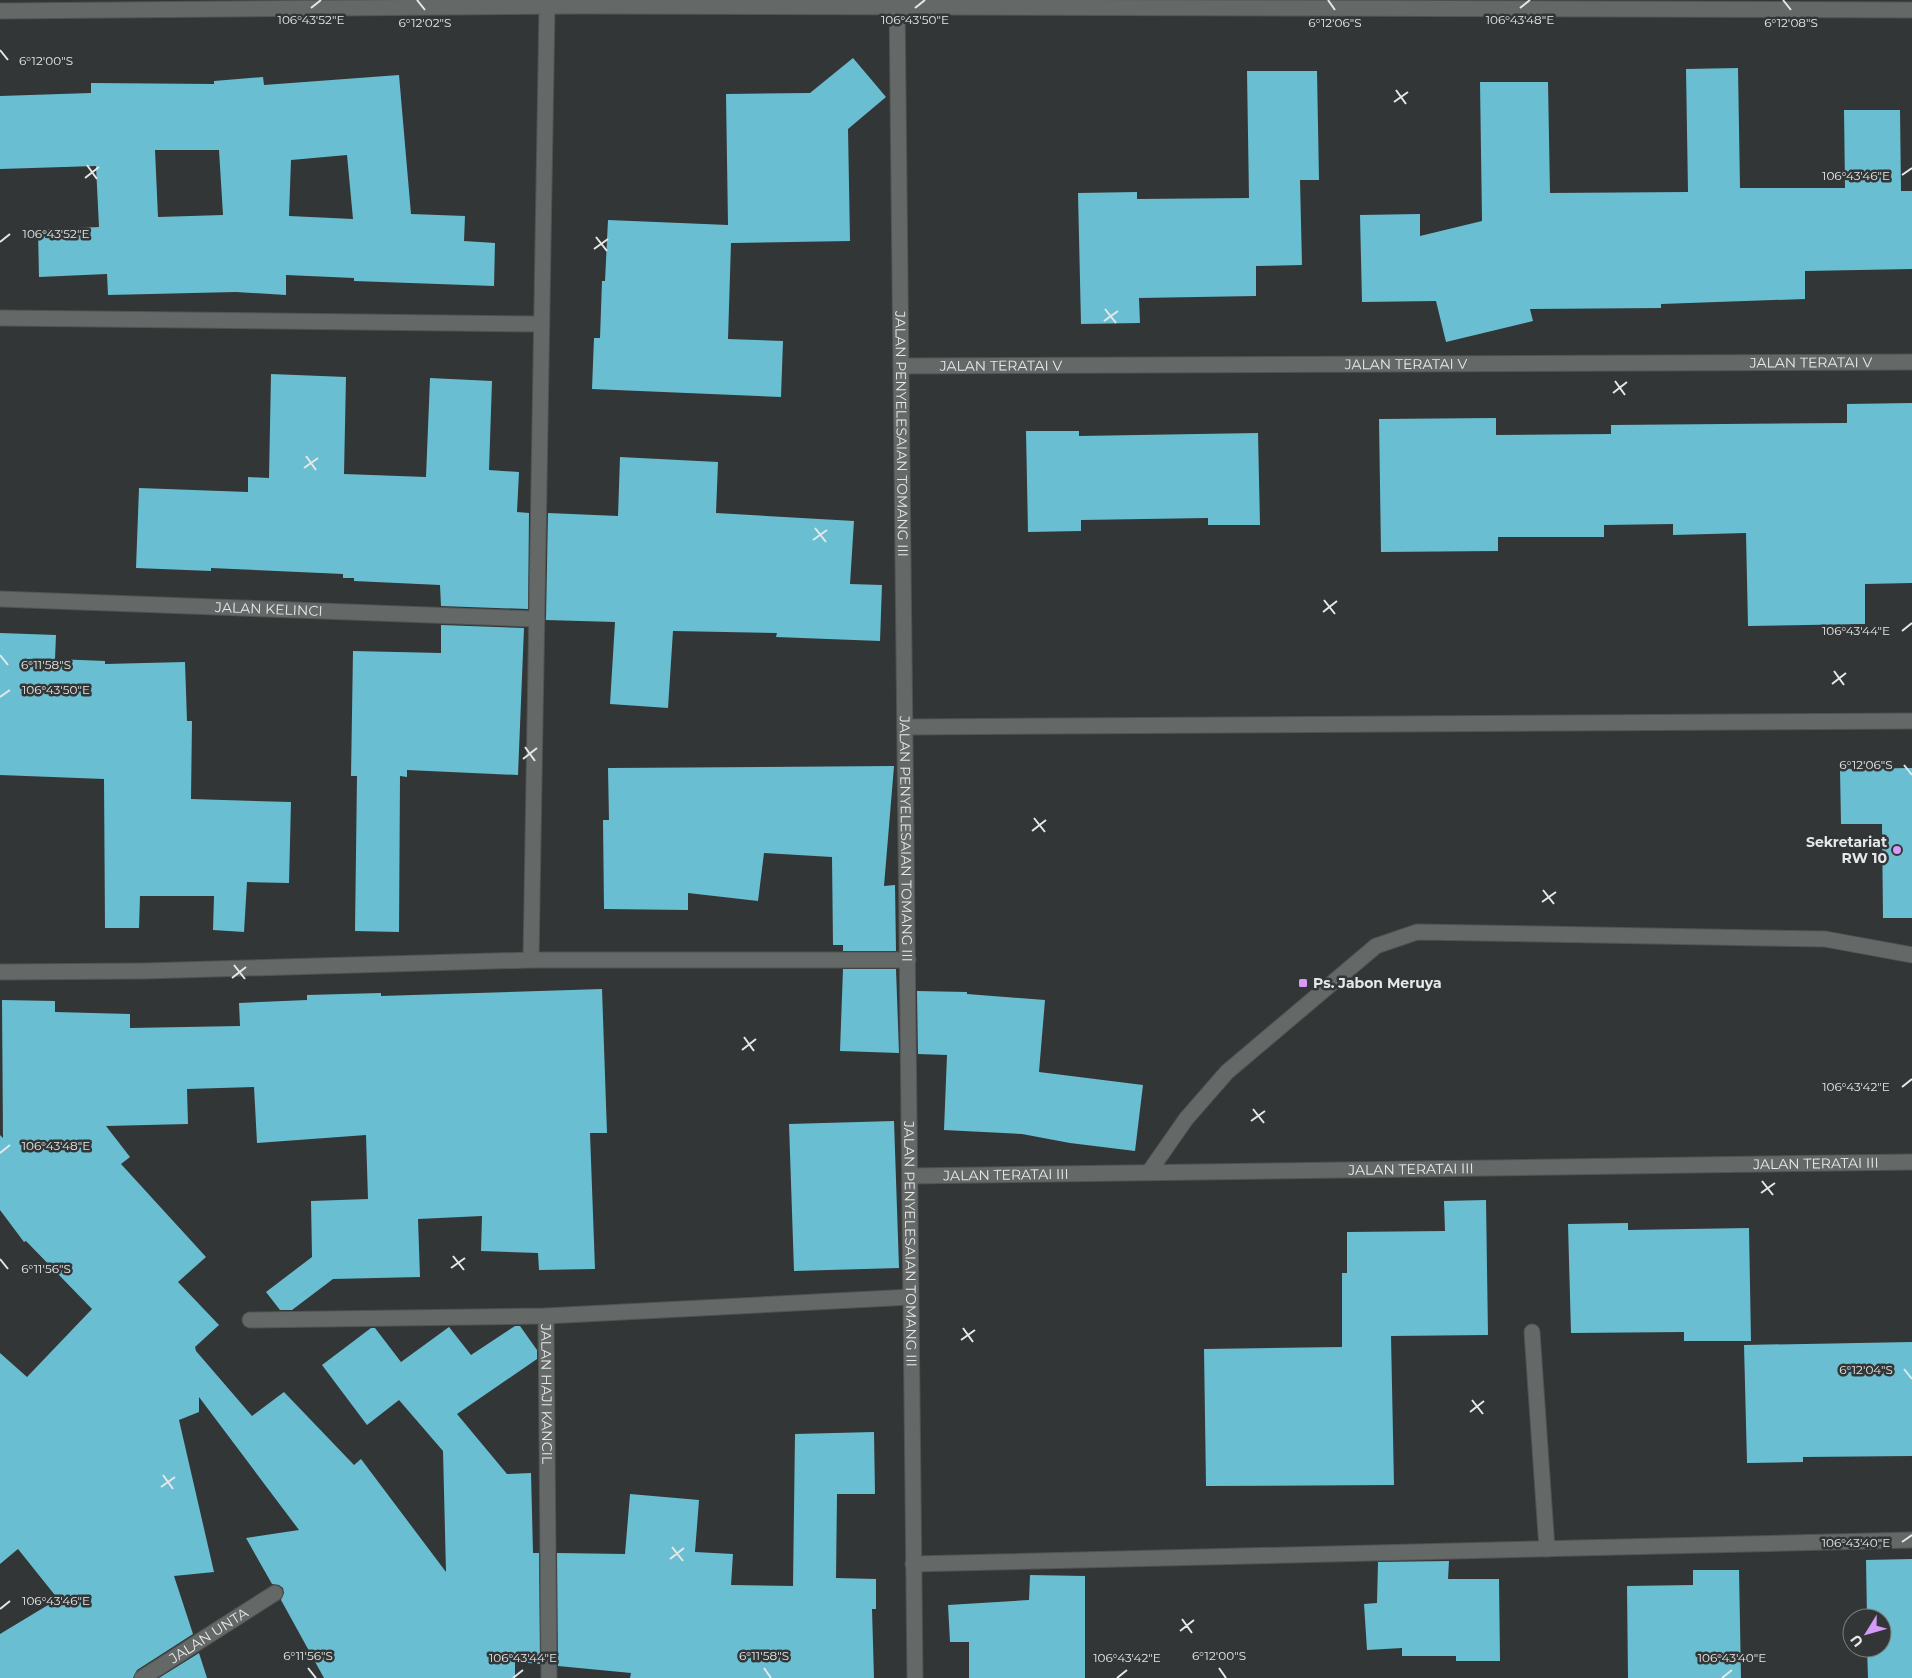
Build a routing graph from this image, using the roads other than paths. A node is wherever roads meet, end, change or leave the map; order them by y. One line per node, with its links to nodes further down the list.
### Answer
1 (897, 3): 2 (street); 3 (street); 8 (street, JALAN PENYELESAIAN TOMANG III)
2 (547, 6): 4 (street); 6 (street)
3 (1912, 10)
4 (0, 11)
5 (0, 318): 6 (street)
6 (541, 324): 10 (street)
7 (1912, 362): 8 (street, JALAN TERATAI V)
8 (901, 366): 12 (street, JALAN PENYELESAIAN TOMANG III)
9 (0, 598): 10 (street, JALAN KELINCI)
10 (537, 619): 14 (street)
11 (1912, 721): 12 (street)
12 (905, 727): 15 (street, JALAN PENYELESAIAN TOMANG III)
13 (1912, 955): 18 (street)
14 (531, 960): 15 (street); 16 (street)
15 (908, 960): 19 (street, JALAN PENYELESAIAN TOMANG III)
16 (0, 972)
17 (1912, 1162): 18 (street, JALAN TERATAI III)
18 (1149, 1172): 19 (street, JALAN TERATAI III)
19 (910, 1176): 20 (street, JALAN PENYELESAIAN TOMANG III)
20 (911, 1297): 21 (street); 26 (street, JALAN PENYELESAIAN TOMANG III)
21 (546, 1316): 22 (street, JALAN HAJI KANCIL); 29 (street, JALAN HAJI KANCIL)
22 (250, 1320)
23 (1532, 1332): 25 (street)
24 (1912, 1540): 25 (street)
25 (1548, 1549): 26 (street)
26 (913, 1564): 30 (street, JALAN PENYELESAIAN TOMANG III)
27 (275, 1593): 28 (street, JALAN UNTA)
28 (142, 1678)
29 (549, 1678)
30 (915, 1678)

